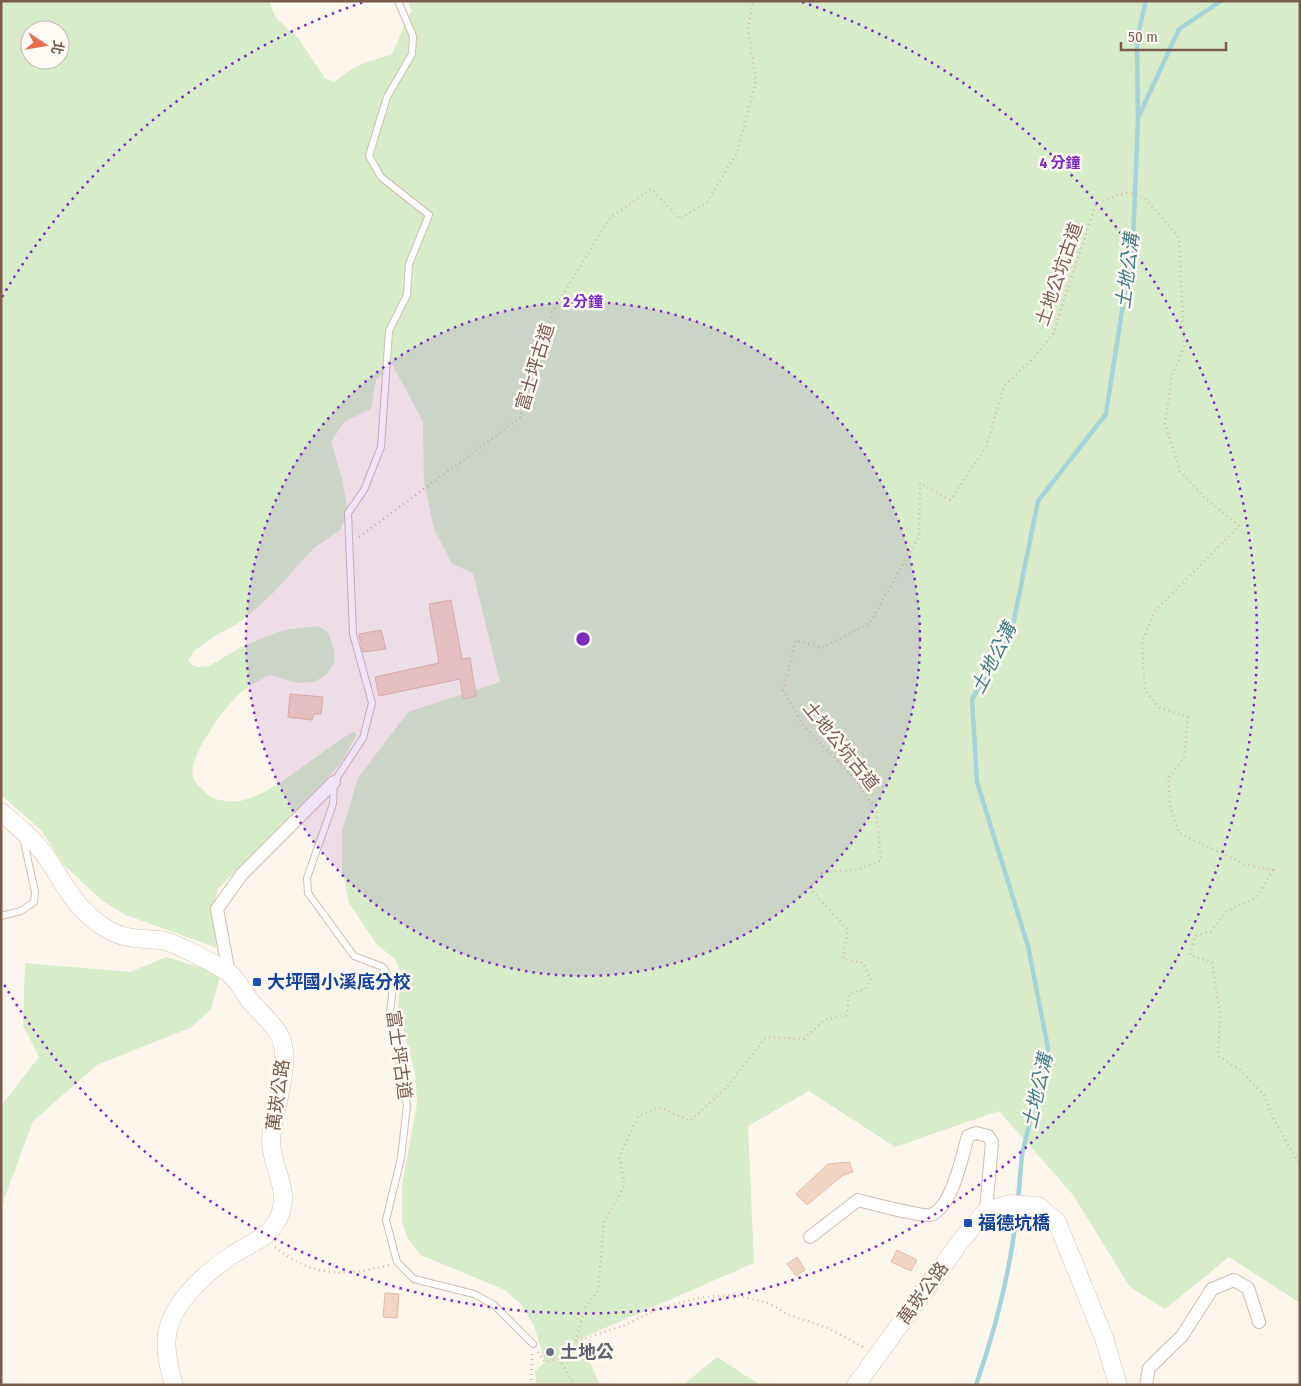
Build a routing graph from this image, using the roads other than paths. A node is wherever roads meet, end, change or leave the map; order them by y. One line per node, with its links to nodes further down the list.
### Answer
1 (398, 1): 2 (lane, 富士坪古道)
2 (334, 782): 6 (street); 10 (lane, 富士坪古道)
3 (1, 812): 4 (street, 萬崁公路)
4 (21, 829): 5 (lane); 6 (street, 萬崁公路)
5 (1, 916)
6 (229, 973): 11 (street, 萬崁公路)
7 (991, 1209): 8 (street); 12 (street, 萬崁公路); 13 (street)
8 (810, 1237)
9 (1259, 1322): 14 (street)
10 (533, 1344)
11 (174, 1385)
12 (856, 1385)
13 (1118, 1385)
14 (1146, 1385)

